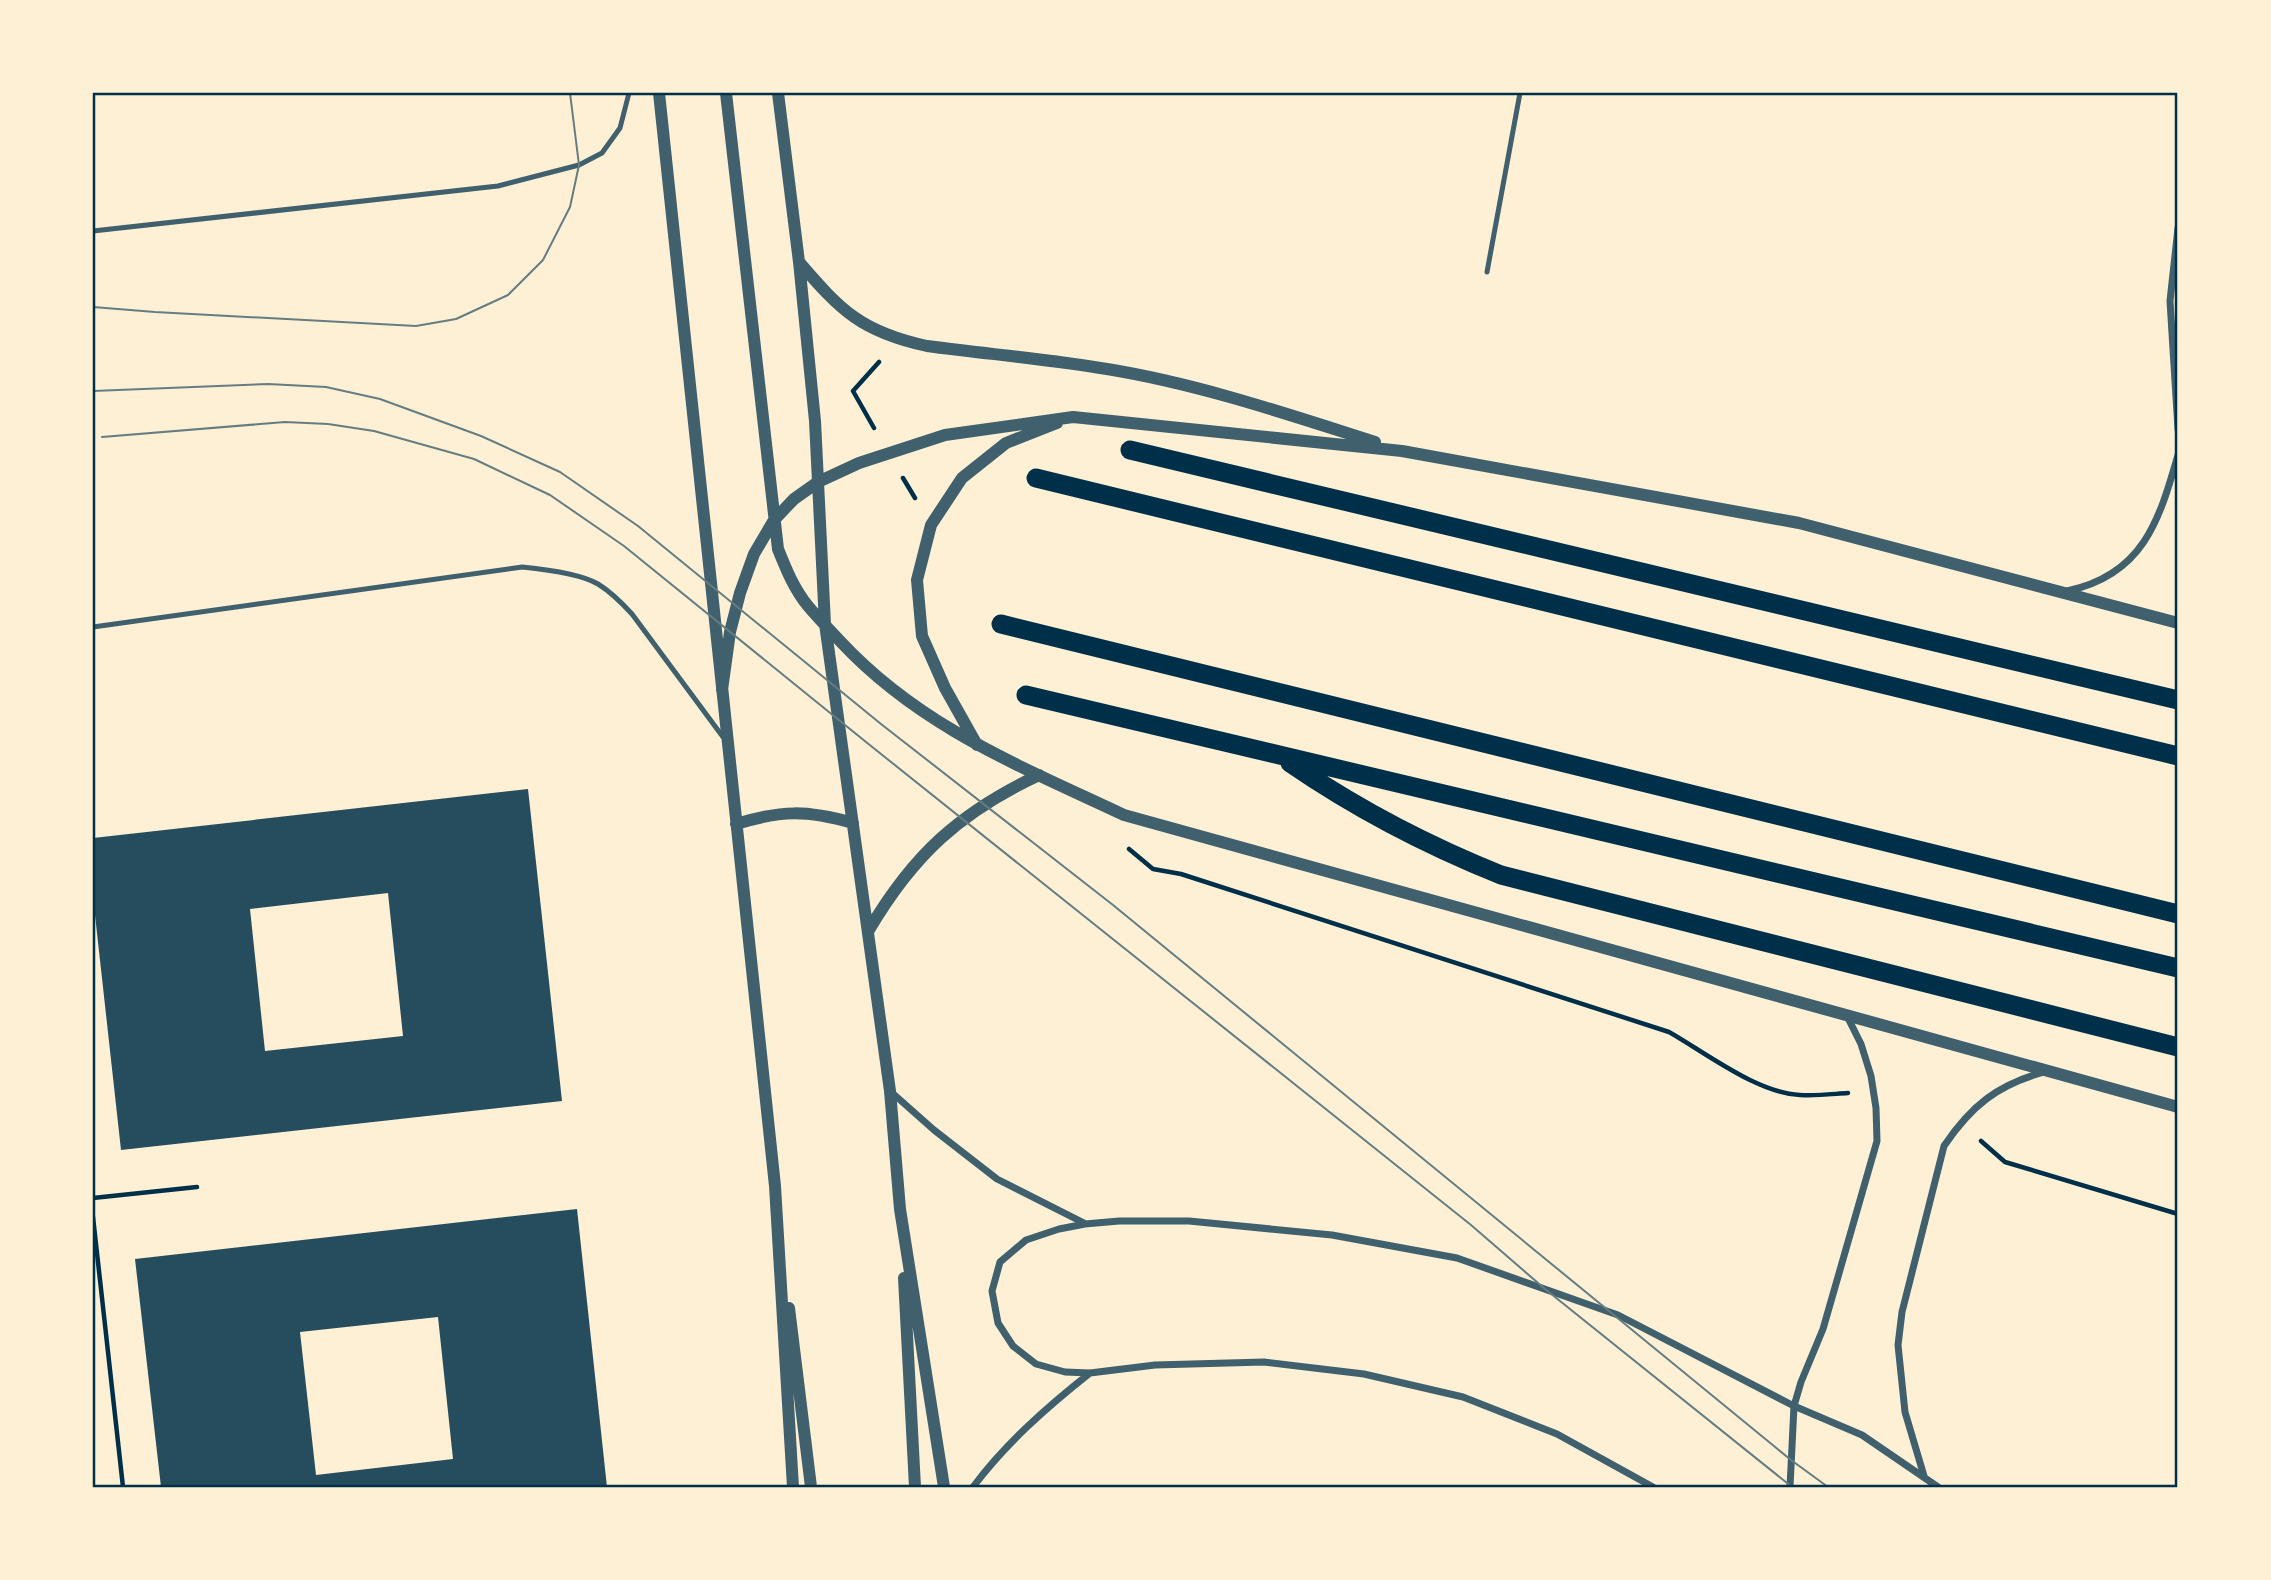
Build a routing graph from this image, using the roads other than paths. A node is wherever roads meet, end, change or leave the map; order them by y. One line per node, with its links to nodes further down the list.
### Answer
1 (629, 93): 7 (lane)
2 (659, 93): 23 (street)
3 (726, 93): 17 (street)
4 (778, 93): 8 (street)
5 (1520, 93): 9 (lane)
6 (2178, 228): 11 (street)
7 (93, 231)
8 (799, 262): 13 (street); 16 (street)
9 (1487, 272)
10 (1073, 416): 13 (street); 16 (street); 27 (street)
11 (2178, 429)
12 (1130, 450): 25 (highway)
13 (1402, 451): 18 (street)
14 (2178, 455): 18 (street)
15 (1036, 478): 28 (highway)
16 (818, 482): 17 (street); 20 (street)
17 (774, 520): 20 (street); 23 (street)
18 (2061, 592): 19 (street)
19 (2178, 623)
20 (825, 624): 27 (street); 31 (street)
21 (1001, 624): 33 (highway)
22 (93, 627): 26 (lane)
23 (722, 690): 26 (street)
24 (1026, 695): 29 (highway)
25 (2178, 700)
26 (728, 743): 32 (street)
27 (977, 745): 30 (street)
28 (2178, 756)
29 (1280, 757): 35 (highway); 37 (highway)
30 (1039, 775): 34 (street); 36 (street)
31 (853, 822): 32 (street); 34 (street)
32 (736, 824): 41 (street)
33 (2178, 914)
34 (869, 930): 39 (street)
35 (2178, 968)
36 (1847, 1015): 38 (street); 45 (street)
37 (2178, 1047)
38 (2049, 1071): 40 (street); 46 (street)
39 (890, 1091): 42 (street); 43 (street)
40 (2178, 1107)
41 (775, 1186): 48 (street); 49 (street)
42 (900, 1209): 50 (street); 51 (street)
43 (1085, 1224): 44 (street); 45 (street)
44 (1090, 1373): 47 (street); 52 (street)
45 (1794, 1406): 46 (street); 53 (street)
46 (1924, 1477): 54 (street)
47 (1650, 1486)
48 (793, 1487)
49 (811, 1487)
50 (915, 1487)
51 (944, 1487)
52 (973, 1487)
53 (1790, 1487)
54 (1938, 1487)

